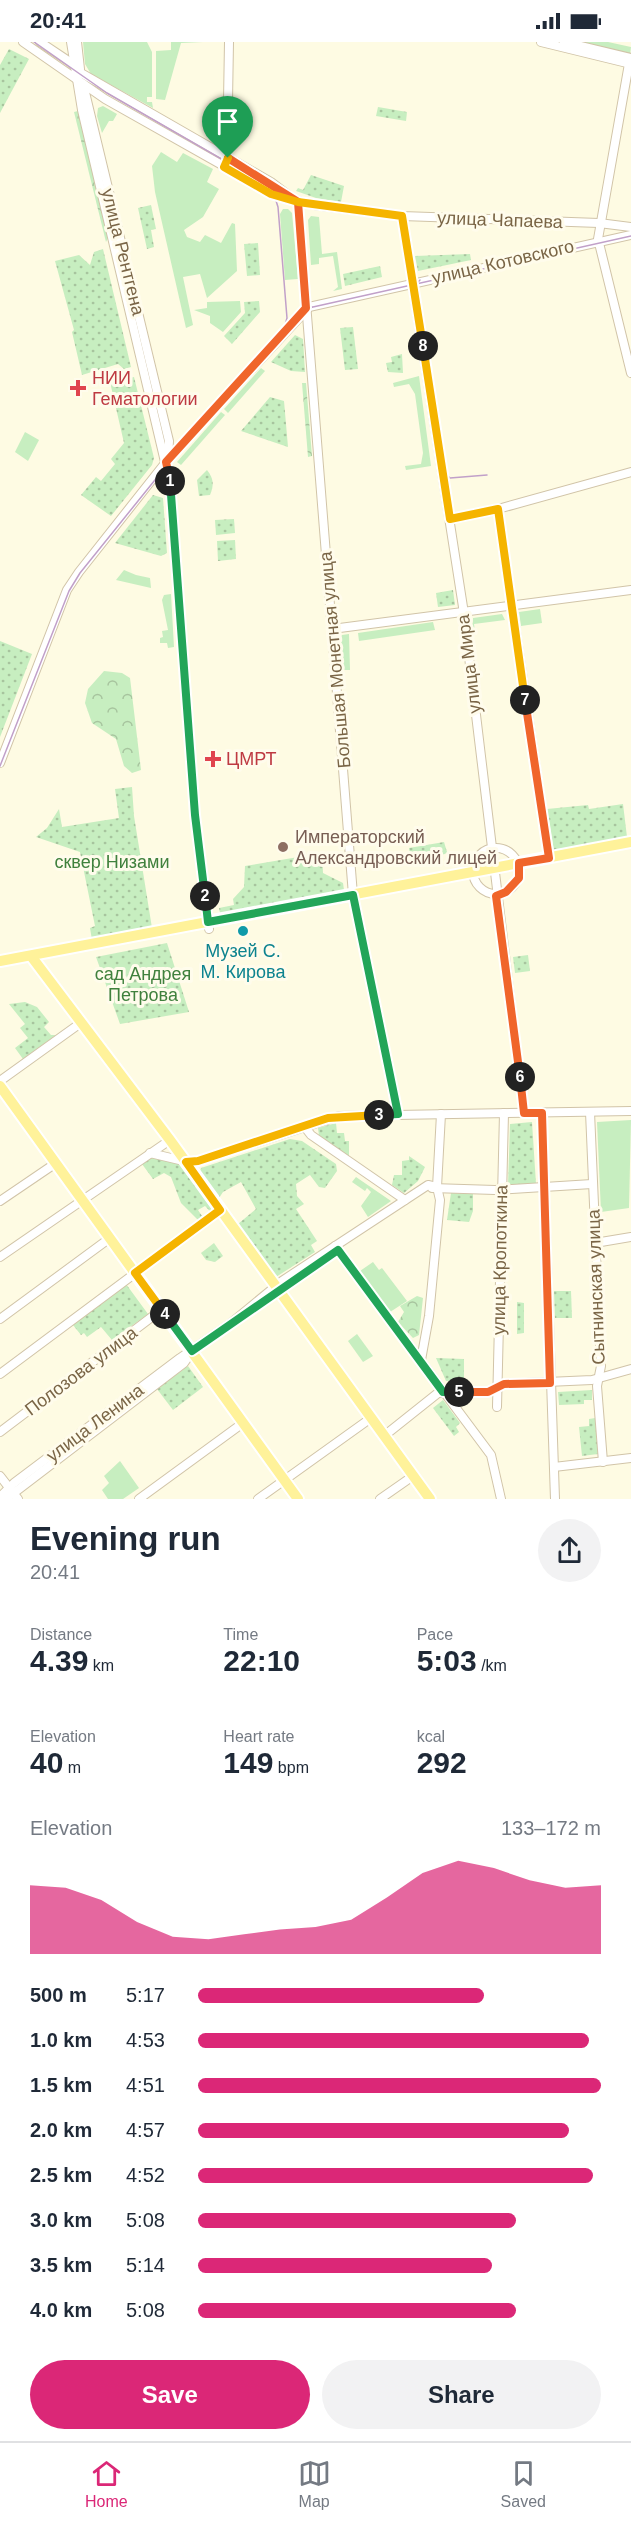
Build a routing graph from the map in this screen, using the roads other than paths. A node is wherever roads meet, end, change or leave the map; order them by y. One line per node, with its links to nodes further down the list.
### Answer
1 (22, 42): 10 (street, улица Чапаева)
2 (40, 42): 8 (street, улица Чапаева)
3 (71, 42): 8 (street); 10 (street, улица Рентгена)
4 (77, 42): 10 (street, улица Рентгена)
5 (229, 42): 11 (street)
6 (542, 42): 9 (street)
7 (564, 42): 9 (street)
8 (56, 52): 10 (street, улица Чапаева)
9 (630, 61): 15 (street)
10 (79, 77): 11 (street, улица Чапаева); 12 (street, улица Чапаева); 22 (street, улица Рентгена)
11 (228, 158): 12 (street); 13 (street, улица Чапаева)
12 (224, 167): 13 (street, улица Чапаева)
13 (298, 202): 14 (street, улица Чапаева); 20 (street, Большая Монетная улица)
14 (402, 216): 15 (street, улица Чапаева); 19 (street, улица Мира)
15 (599, 223): 16 (street, улица Чапаева); 18 (street)
16 (631, 227)
17 (631, 235): 18 (street, улица Котовского)
18 (598, 241): 19 (street, улица Котовского); 21 (street)
19 (413, 282): 20 (street, улица Котовского); 25 (street, улица Мира)
20 (306, 308): 22 (street); 29 (street, Большая Монетная улица)
21 (631, 373)
22 (166, 462): 30 (street); 40 (street, улица Рентгена)
23 (631, 472): 24 (street)
24 (498, 509): 25 (street); 27 (street)
25 (450, 519): 28 (street, улица Мира)
26 (631, 590): 27 (street)
27 (511, 606): 28 (street); 34 (street)
28 (464, 613): 29 (street); 32 (street, улица Мира)
29 (332, 630): 39 (street, Большая Монетная улица)
30 (0, 763)
31 (631, 842): 34 (main road)
32 (490, 848): 35 (street); 36 (street, улица Мира); 37 (street)
33 (631, 849): 35 (main road)
34 (549, 858): 35 (main road)
35 (519, 866): 36 (main road); 38 (street)
36 (493, 871): 37 (main road); 38 (street, улица Мира)
37 (474, 875): 38 (street); 39 (main road)
38 (496, 896): 50 (street, улица Мира)
39 (353, 898): 40 (main road); 52 (street, Большая Монетная улица)
40 (209, 925): 41 (main road)
41 (33, 959): 42 (main road); 43 (main road); 44 (main road)
42 (0, 962)
43 (0, 968)
44 (82, 1022): 45 (street); 55 (main road)
45 (0, 1081)
46 (0, 1086): 58 (main road)
47 (631, 1111): 48 (street)
48 (590, 1112): 51 (street); 59 (street, Сытнинская улица)
49 (504, 1113): 50 (street); 53 (street); 62 (street, улица Кропоткина)
50 (524, 1113): 51 (street)
51 (542, 1113): 60 (street)
52 (398, 1114): 53 (street); 54 (street)
53 (441, 1114): 61 (street)
54 (304, 1126): 57 (street); 64 (street)
55 (170, 1140): 56 (street); 57 (main road)
56 (150, 1153): 57 (street); 63 (street)
57 (186, 1162): 66 (main road)
58 (56, 1163): 63 (main road); 65 (street)
59 (592, 1184): 60 (street, улица Ленина); 69 (street, Сытнинская улица)
60 (545, 1186): 62 (street, улица Ленина); 81 (street)
61 (437, 1187): 62 (street, улица Ленина); 64 (street, улица Ленина); 70 (street, улица Ленина); 77 (street)
62 (502, 1189): 82 (street, улица Кропоткина)
63 (81, 1199): 68 (main road); 71 (street)
64 (405, 1200): 70 (street, улица Ленина)
65 (0, 1201)
66 (220, 1210): 72 (street); 73 (main road)
67 (631, 1237): 69 (street)
68 (110, 1238): 72 (main road); 75 (street)
69 (595, 1243): 80 (street, Сытнинская улица)
70 (336, 1248): 73 (street, улица Ленина); 77 (street)
71 (0, 1257)
72 (135, 1273): 74 (main road); 79 (street)
73 (277, 1288): 76 (street, улица Ленина); 85 (main road)
74 (161, 1310): 76 (main road); 87 (street, Полозова улица)
75 (0, 1319)
76 (192, 1351): 86 (main road); 95 (street, улица Ленина)
77 (421, 1360): 83 (street)
78 (631, 1369): 80 (street)
79 (0, 1374)
80 (599, 1377): 81 (street); 90 (street, Сытнинская улица)
81 (550, 1383): 82 (street); 91 (street)
82 (497, 1388): 83 (street); 84 (street, улица Кропоткина)
83 (443, 1392): 88 (street); 103 (street)
84 (497, 1407)
85 (371, 1418): 88 (main road); 94 (street)
86 (243, 1423): 94 (main road); 98 (street)
87 (0, 1432)
88 (384, 1436): 93 (main road)
89 (631, 1458): 90 (street)
90 (603, 1462): 91 (street)
91 (554, 1467): 104 (street)
92 (0, 1476): 95 (street)
93 (413, 1476): 101 (street); 102 (main road)
94 (284, 1480): 99 (street); 100 (main road)
95 (14, 1493): 96 (street, улица Ленина); 97 (street, улица Ленина)
96 (0, 1497)
97 (6, 1499)
98 (139, 1499)
99 (258, 1499)
100 (298, 1499)
101 (380, 1499)
102 (430, 1499)
103 (501, 1499)
104 (555, 1499)

